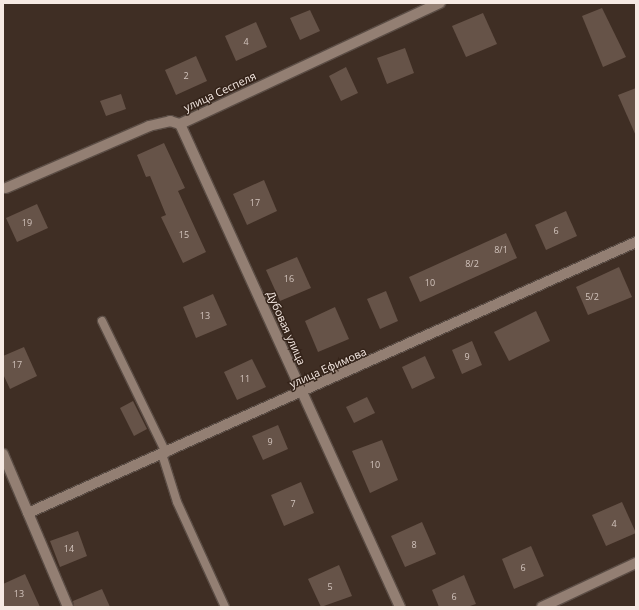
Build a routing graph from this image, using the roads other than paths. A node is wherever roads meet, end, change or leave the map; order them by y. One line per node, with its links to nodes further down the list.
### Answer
1 (440, 3): 2 (street, улица Сеспеля)
2 (180, 124): 3 (street, улица Сеспеля); 6 (street, Дубовая улица)
3 (6, 188)
4 (636, 242): 6 (street, улица Ефимова)
5 (102, 322): 7 (lane)
6 (302, 393): 7 (street, улица Ефимова); 13 (street, Дубовая улица)
7 (164, 453): 9 (street, улица Ефимова); 12 (lane)
8 (3, 454): 9 (street)
9 (28, 513): 11 (street)
10 (636, 563): 14 (street)
11 (68, 607)
12 (225, 607)
13 (400, 607)
14 (542, 607)

